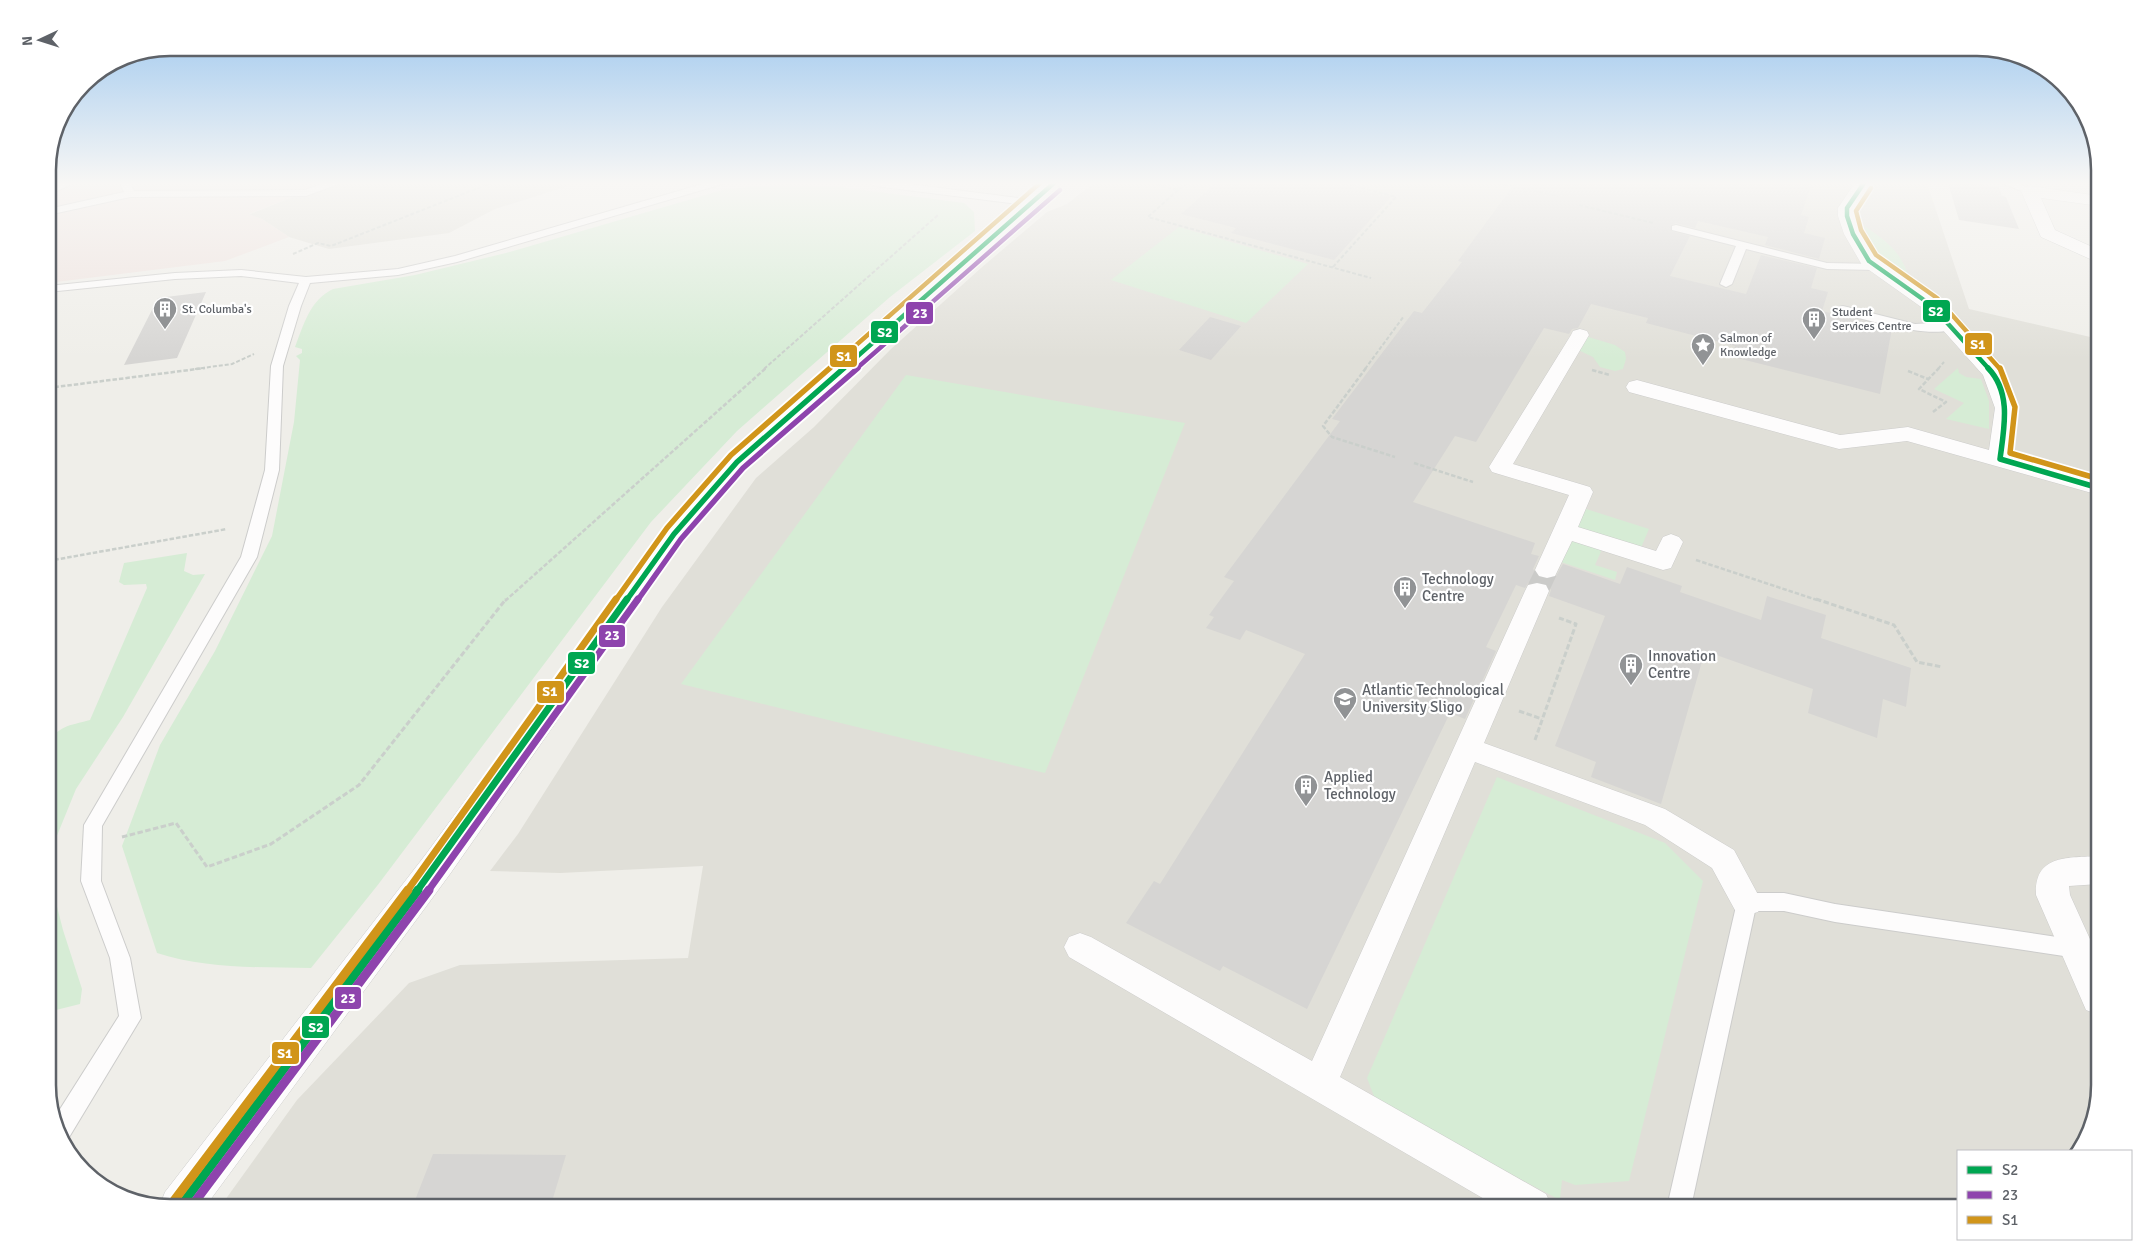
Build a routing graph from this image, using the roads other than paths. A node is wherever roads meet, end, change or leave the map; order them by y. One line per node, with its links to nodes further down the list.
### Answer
1 (515, 242): 9 (lane)
2 (990, 242): 28 (street)
3 (1729, 242): 6 (lane)
4 (1857, 242): 8 (street)
5 (2066, 242): 7 (street)
6 (1742, 245): 8 (lane); 10 (lane)
7 (2091, 253)
8 (1877, 267): 13 (street)
9 (306, 280): 11 (lane); 27 (lane)
10 (1726, 284)
11 (56, 288)
12 (1843, 310): 13 (lane)
13 (1952, 326): 16 (street)
14 (1580, 335): 18 (street)
15 (1637, 387): 16 (street)
16 (2000, 459): 17 (street)
17 (2091, 486)
18 (1565, 531): 19 (street); 20 (street)
19 (1668, 548)
20 (1468, 748): 22 (street); 26 (street)
21 (2091, 870): 24 (street)
22 (1747, 902): 24 (lane); 30 (lane)
23 (1080, 947): 26 (street)
24 (2078, 949): 25 (street)
25 (2091, 978)
26 (1319, 1085): 29 (street)
27 (64, 1125)
28 (187, 1199)
29 (1517, 1199)
30 (1681, 1199)

